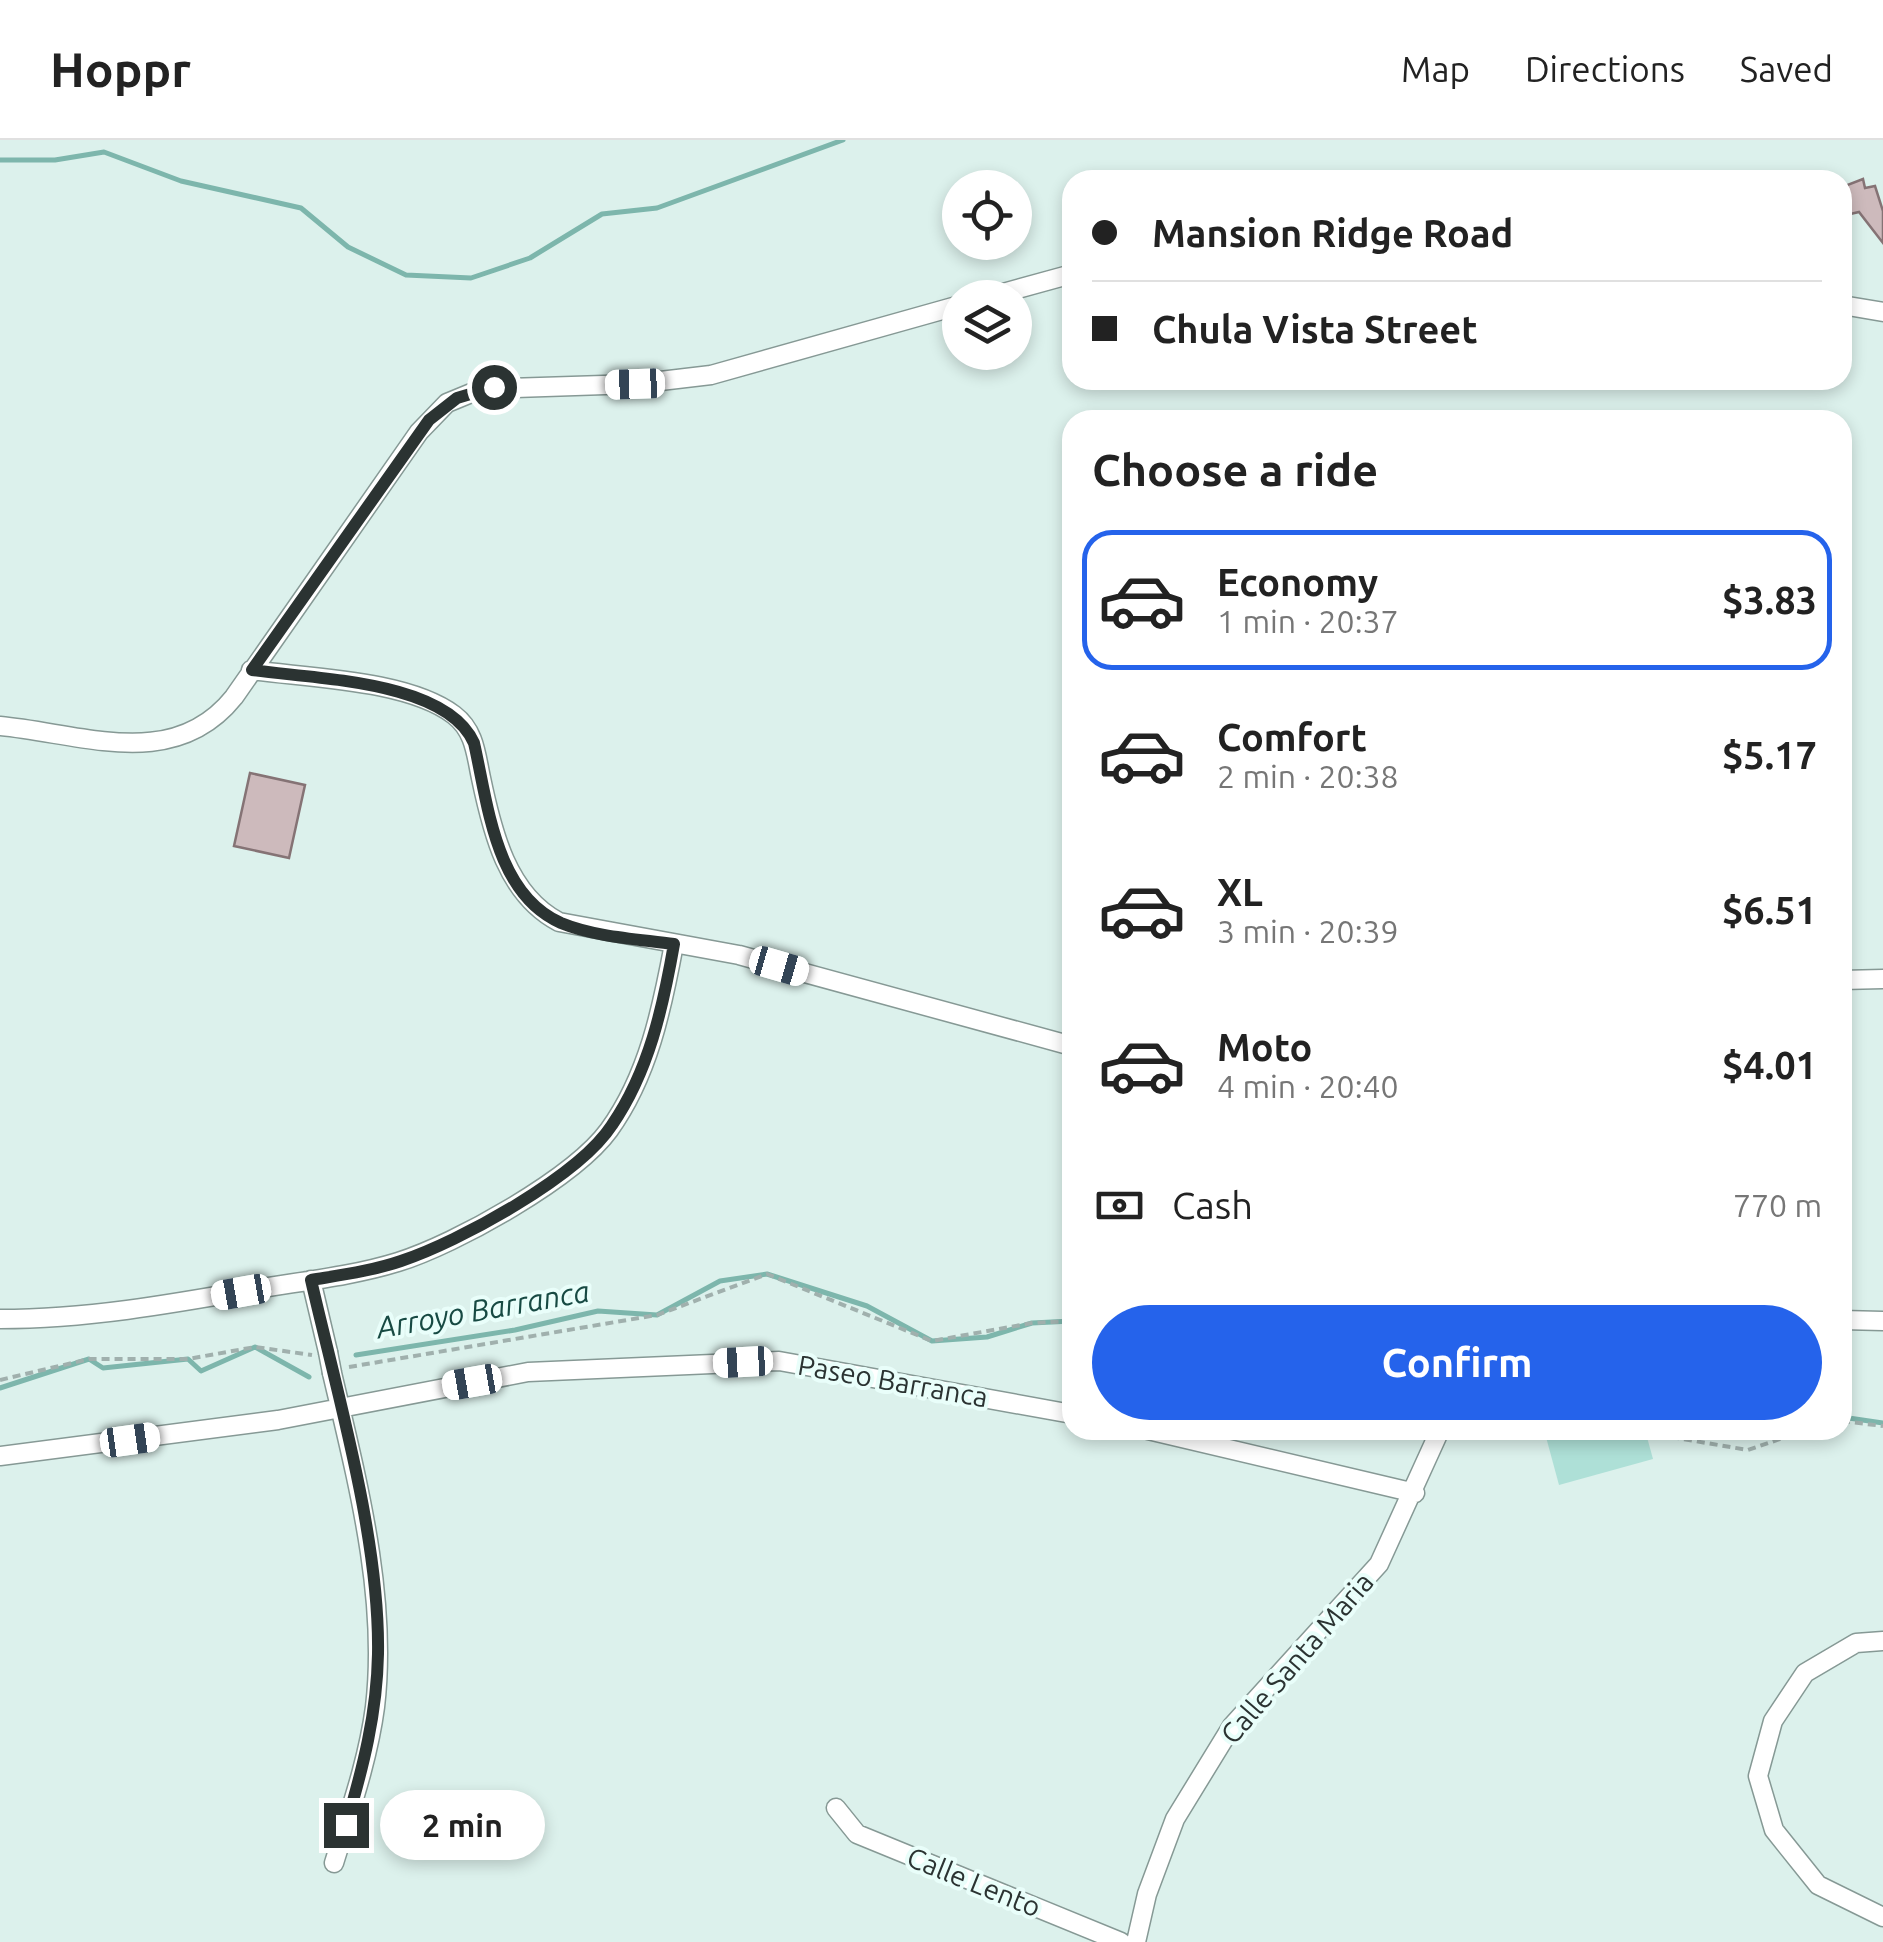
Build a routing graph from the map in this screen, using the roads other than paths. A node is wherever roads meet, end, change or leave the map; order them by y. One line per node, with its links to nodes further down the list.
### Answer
1 (1062, 277): 2 (street)
2 (1032, 285)
3 (1852, 307): 5 (street)
4 (942, 310): 6 (street)
5 (1883, 312)
6 (252, 670): 7 (street); 8 (street)
7 (0, 726)
8 (674, 944): 11 (street); 12 (street)
9 (1883, 979): 10 (street)
10 (1852, 980)
11 (1062, 1043)
12 (311, 1280): 13 (street); 16 (street, bridge)
13 (0, 1319)
14 (1852, 1320): 15 (street)
15 (1883, 1321)
16 (340, 1407): 17 (street, Paseo Barranca); 20 (street, Paseo Barranca); 24 (street)
17 (1062, 1412)
18 (1190, 1440): 21 (street)
19 (1436, 1440): 21 (street, Calle Santa Maria)
20 (0, 1456)
21 (1415, 1493): 27 (street, Calle Santa Maria)
22 (1883, 1641): 25 (street)
23 (836, 1808): 26 (street, Calle Lento)
24 (334, 1862)
25 (1883, 1917)
26 (1121, 1942)
27 (1136, 1942)

